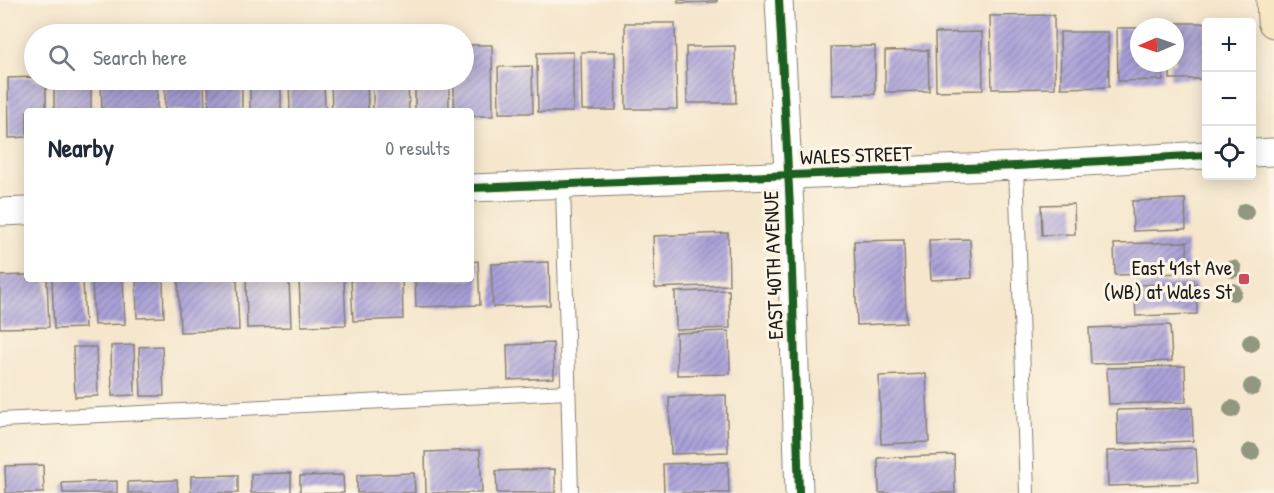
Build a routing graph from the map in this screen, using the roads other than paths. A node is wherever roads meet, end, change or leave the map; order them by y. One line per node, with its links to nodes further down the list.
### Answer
1 (779, 0): 8 (street, EAST 40TH AVENUE)
2 (1273, 0): 3 (main road)
3 (1274, 21)
4 (1274, 152): 5 (street)
5 (1256, 153)
6 (1202, 155): 7 (street, WALES STREET)
7 (1016, 166): 8 (street, WALES STREET); 17 (lane)
8 (788, 175): 9 (street, WALES STREET); 16 (street, EAST 40TH AVENUE)
9 (563, 184): 10 (street, WALES STREET); 13 (lane)
10 (474, 188)
11 (24, 211): 12 (street)
12 (0, 212)
13 (568, 392): 14 (lane); 15 (lane)
14 (0, 420)
15 (571, 493)
16 (799, 493)
17 (1027, 493)

